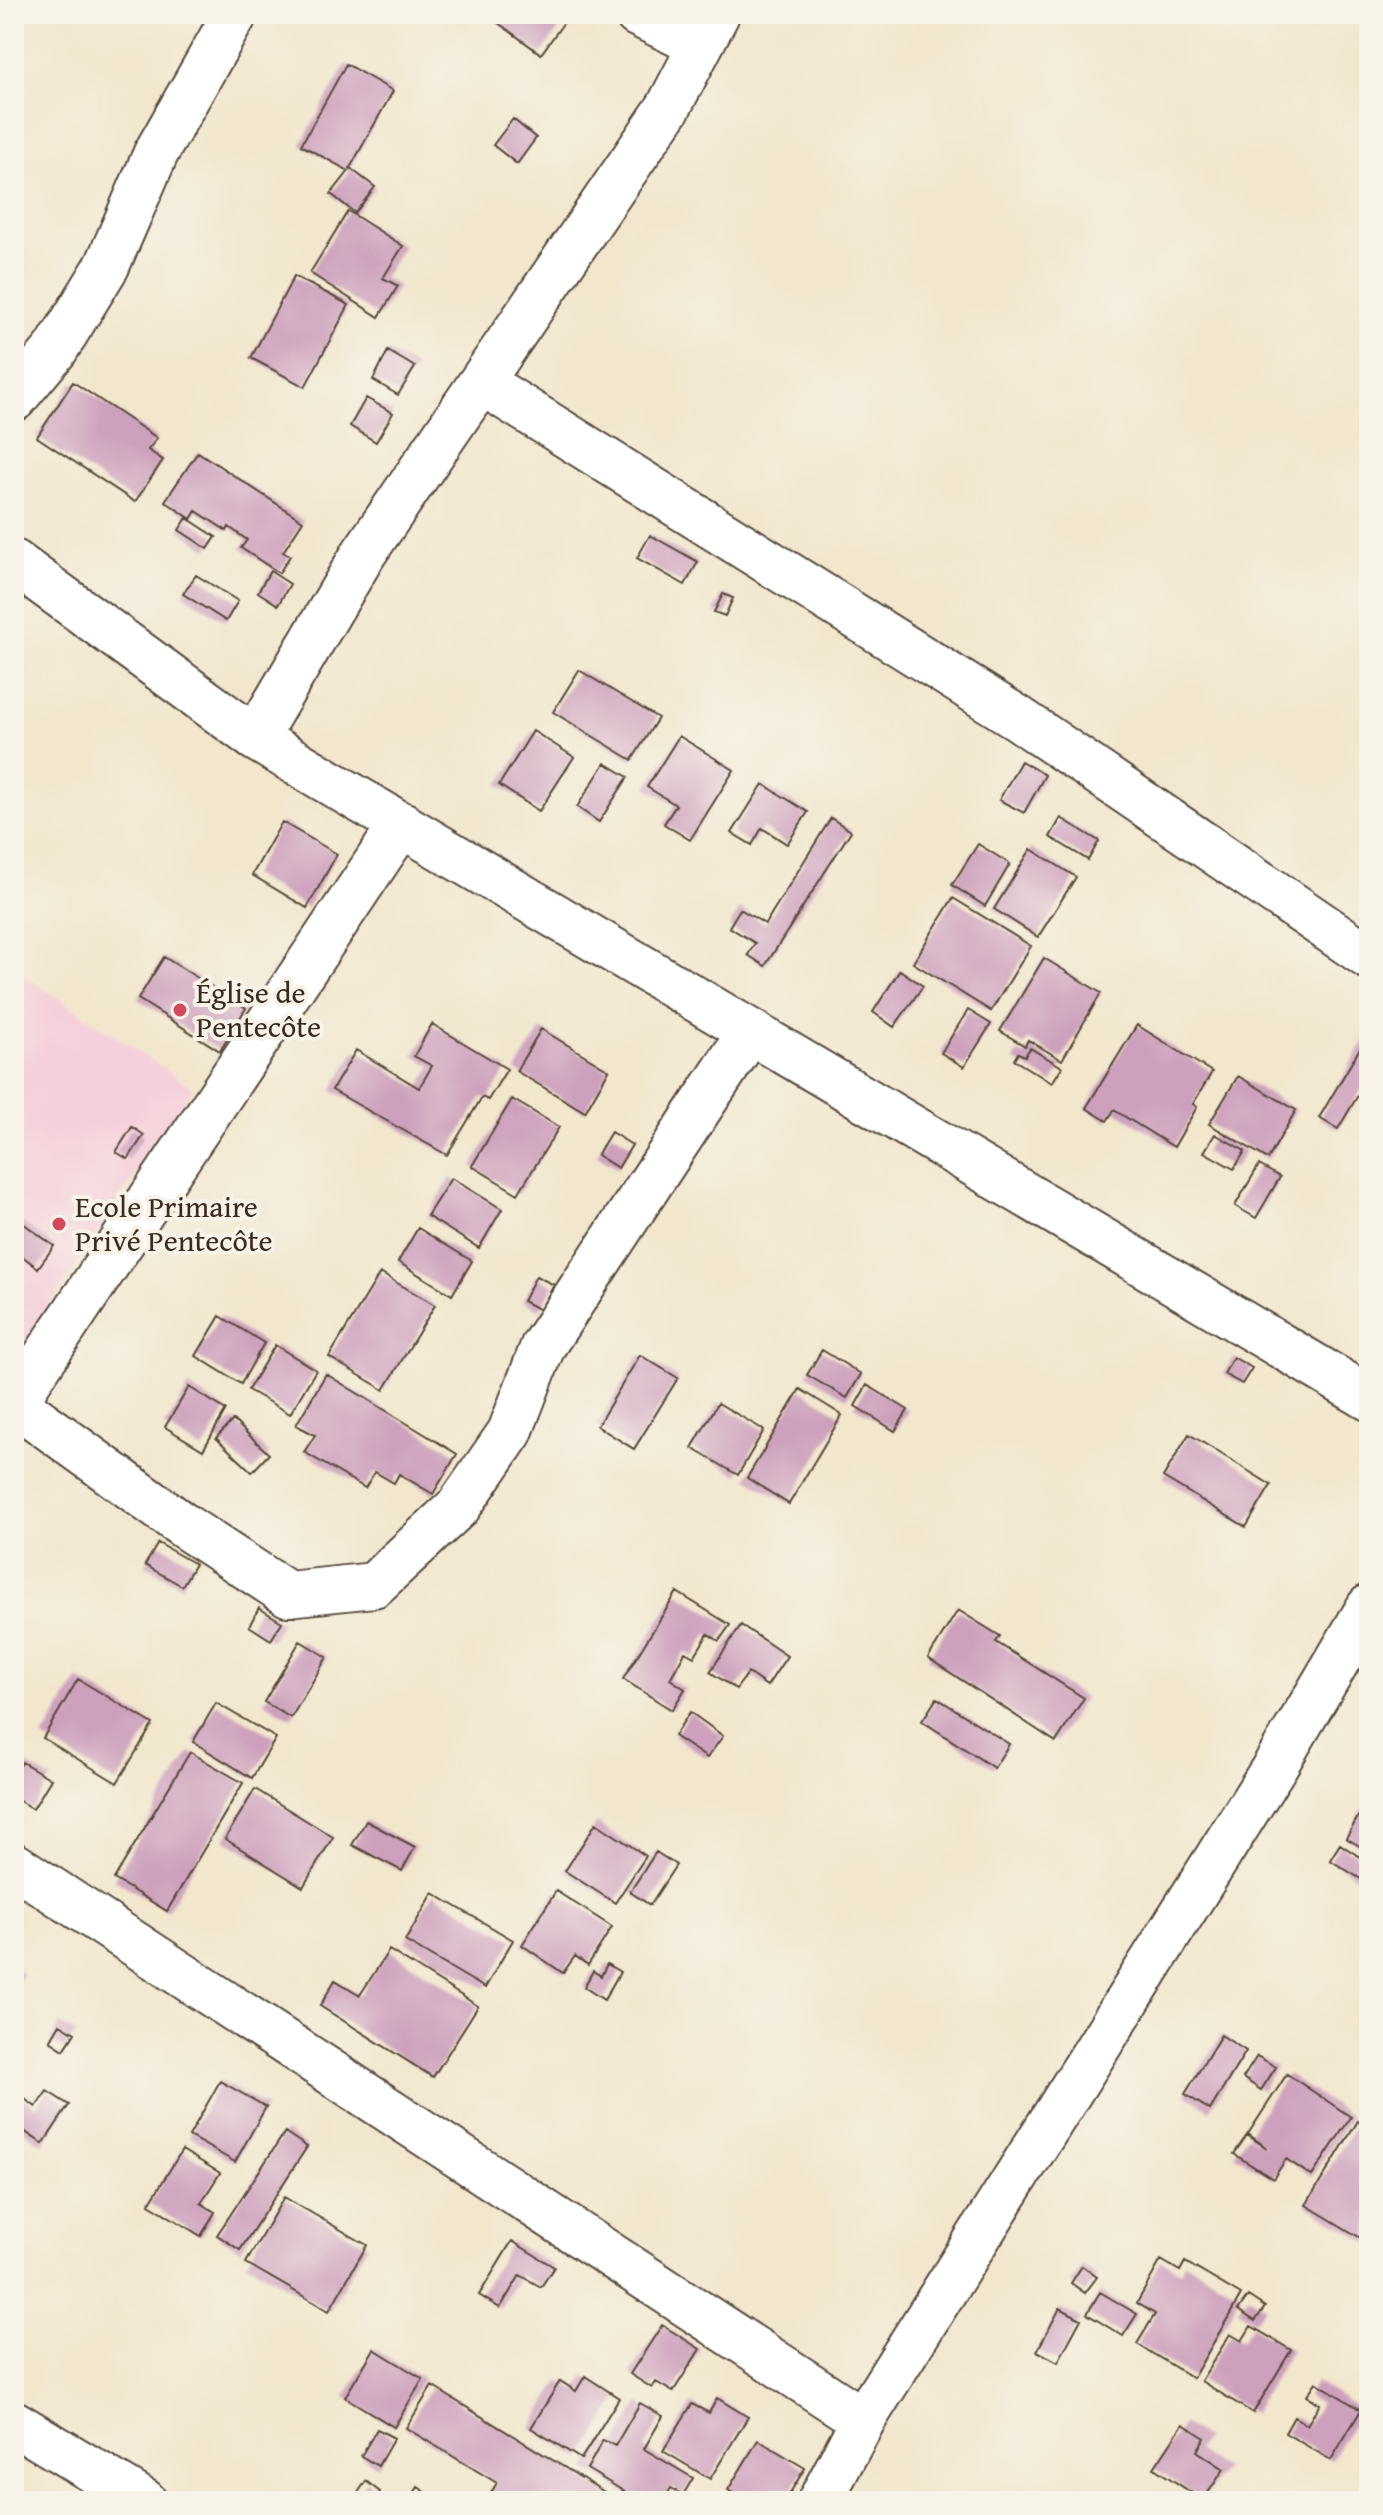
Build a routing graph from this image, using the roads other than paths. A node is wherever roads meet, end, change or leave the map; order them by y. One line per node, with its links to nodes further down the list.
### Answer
1 (235, 14): 5 (street)
2 (637, 14): 3 (street)
3 (708, 30): 4 (street)
4 (481, 382): 7 (street); 9 (street)
5 (14, 399)
6 (14, 562): 7 (street)
7 (255, 738): 8 (street)
8 (402, 824): 10 (street); 12 (street)
9 (1369, 957)
10 (750, 1032): 11 (street); 12 (street)
11 (1369, 1398)
12 (15, 1404)
13 (1369, 1607): 15 (street)
14 (14, 1865): 15 (street)
15 (863, 2420): 18 (street)
16 (14, 2423): 17 (street)
17 (144, 2501)
18 (820, 2501)

